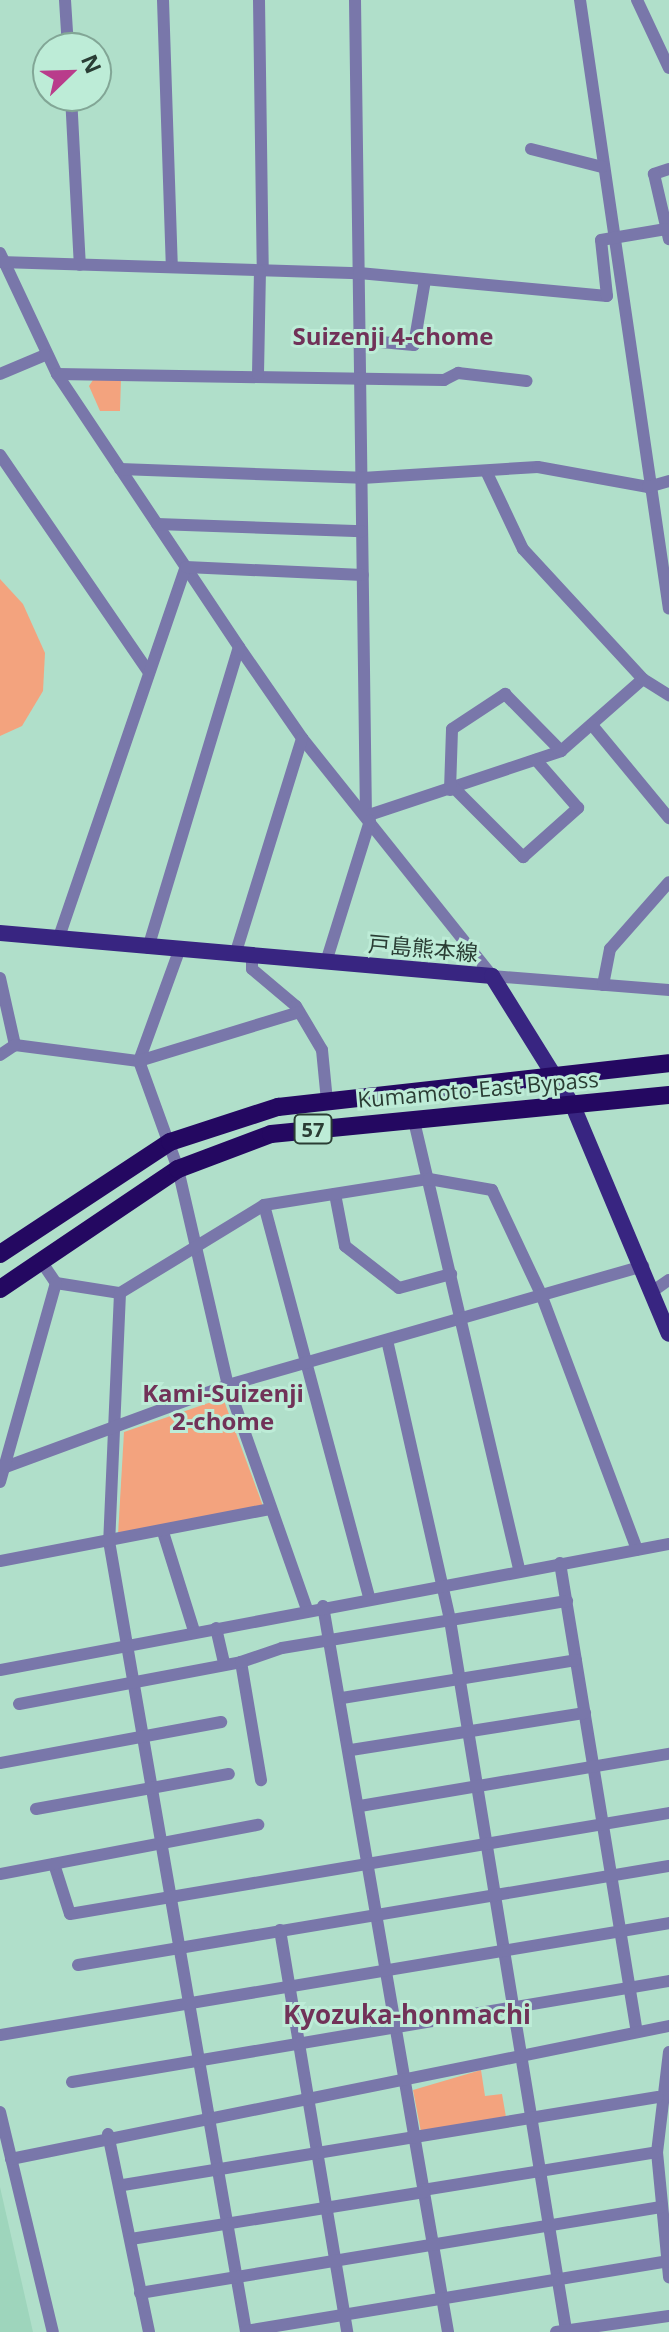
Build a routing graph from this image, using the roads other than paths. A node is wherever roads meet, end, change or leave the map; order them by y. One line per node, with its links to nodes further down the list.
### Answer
1 (65, 0): 7 (street)
2 (163, 0): 17 (street)
3 (259, 0): 18 (street)
4 (355, 0): 19 (street)
5 (580, 0): 11 (street)
6 (637, 0): 8 (street)
7 (67, 32)
8 (669, 68)
9 (72, 112): 16 (street)
10 (531, 149): 11 (street)
11 (602, 167): 14 (street)
12 (669, 169): 13 (street)
13 (668, 234): 14 (street)
14 (612, 243): 20 (street); 33 (street)
15 (1, 259): 16 (street); 22 (street)
16 (80, 265): 17 (street)
17 (172, 267): 18 (street)
18 (262, 271): 19 (street); 25 (street)
19 (359, 273): 20 (street); 26 (street)
20 (425, 280): 21 (street)
21 (370, 341)
22 (45, 355): 23 (street); 24 (street)
23 (0, 374)
24 (57, 374): 25 (street); 29 (street)
25 (258, 374): 26 (street)
26 (360, 379): 27 (street); 31 (street)
27 (527, 381)
28 (0, 455): 40 (street)
29 (120, 469): 31 (street); 34 (street)
30 (487, 473): 31 (street); 33 (street); 41 (street)
31 (362, 478): 35 (street)
32 (669, 481): 33 (street)
33 (648, 487): 38 (street)
34 (157, 524): 35 (street); 36 (street)
35 (362, 531): 37 (street)
36 (186, 567): 37 (street); 39 (street); 40 (street)
37 (363, 575): 48 (street)
38 (669, 609)
39 (239, 647): 44 (street); 53 (street)
40 (148, 671): 52 (street)
41 (643, 679): 42 (street); 43 (street)
42 (669, 695)
43 (592, 725): 45 (street); 49 (street)
44 (302, 738): 48 (street); 55 (street)
45 (561, 751): 46 (street); 47 (street)
46 (536, 760): 47 (street); 47 (street)
47 (452, 789): 48 (street)
48 (368, 818): 57 (street); 58 (street)
49 (669, 818)
50 (669, 882): 60 (street)
51 (0, 933): 52 (main road, 戸島熊本線)
52 (59, 937): 53 (main road, 戸島熊本線)
53 (148, 948): 54 (main road, 戸島熊本線)
54 (179, 951): 55 (main road, 戸島熊本線); 65 (street)
55 (235, 955): 56 (main road, 戸島熊本線)
56 (252, 957): 57 (main road, 戸島熊本線); 62 (street)
57 (326, 962): 58 (main road, 戸島熊本線)
58 (492, 976): 60 (street); 67 (main road, 戸島熊本線)
59 (0, 978): 63 (street)
60 (603, 985): 61 (street)
61 (669, 990)
62 (299, 1012): 65 (street); 69 (street)
63 (15, 1045): 64 (street); 65 (street)
64 (0, 1055)
65 (139, 1061): 72 (street)
66 (669, 1063): 67 (highway, Kumamoto-East Bypass / 57)
67 (555, 1076): 69 (highway, Kumamoto-East Bypass / 57); 70 (main road, 戸島熊本線)
68 (669, 1095): 70 (highway, Kumamoto-East Bypass / 57)
69 (327, 1101): 72 (highway, Kumamoto-East Bypass / 57)
70 (573, 1106): 71 (highway, Kumamoto-East Bypass / 57); 80 (main road, 戸島熊本線)
71 (414, 1121): 73 (highway, Kumamoto-East Bypass / 57); 74 (street)
72 (170, 1142): 73 (street); 78 (highway, Kumamoto-East Bypass / 57)
73 (178, 1169): 77 (street); 79 (highway, Kumamoto-East Bypass / 57)
74 (429, 1179): 75 (street); 81 (street); 87 (street)
75 (335, 1194): 76 (street); 81 (street)
76 (264, 1205): 77 (street); 91 (street)
77 (197, 1245): 86 (street); 92 (street)
78 (0, 1254)
79 (41, 1261): 83 (street); 84 (highway, Kumamoto-East Bypass / 57)
80 (643, 1266): 85 (main road, 戸島熊本線); 87 (street)
81 (451, 1274): 88 (street)
82 (669, 1280): 85 (street)
83 (56, 1283): 86 (street); 94 (street)
84 (0, 1289)
85 (653, 1291): 89 (main road, 戸島熊本線)
86 (120, 1293): 93 (street)
87 (541, 1294): 88 (street); 100 (street)
88 (462, 1317): 90 (street); 103 (street)
89 (669, 1334)
90 (387, 1340): 91 (street); 104 (street)
91 (306, 1362): 92 (street); 105 (street)
92 (228, 1385): 93 (street); 96 (street)
93 (115, 1426): 94 (street); 98 (street)
94 (2, 1468): 95 (street)
95 (0, 1482)
96 (271, 1509): 97 (street); 108 (street)
97 (163, 1532): 98 (street); 111 (street)
98 (109, 1541): 101 (street); 113 (street)
99 (669, 1544): 100 (street)
100 (637, 1550): 102 (street)
101 (0, 1561)
102 (560, 1563): 103 (street); 106 (street)
103 (519, 1570): 104 (street)
104 (442, 1582): 105 (street); 109 (street)
105 (369, 1597): 107 (street)
106 (567, 1601): 109 (street); 114 (street)
107 (323, 1606): 108 (street); 112 (street)
108 (307, 1609): 110 (street)
109 (450, 1620): 112 (street); 118 (street)
110 (216, 1628): 111 (street); 116 (street)
111 (194, 1631): 113 (street)
112 (331, 1640): 115 (street); 120 (street)
113 (129, 1644): 117 (street); 119 (street)
114 (576, 1660): 118 (street); 122 (street)
115 (241, 1662): 116 (street); 131 (street)
116 (224, 1664): 119 (street)
117 (1, 1668)
118 (458, 1678): 120 (street); 124 (street)
119 (139, 1681): 121 (street); 125 (street)
120 (342, 1698): 126 (street)
121 (19, 1704)
122 (585, 1713): 124 (street); 129 (street)
123 (221, 1722): 125 (street)
124 (465, 1733): 126 (street); 132 (street)
125 (148, 1737): 128 (street); 133 (street)
126 (351, 1750): 134 (street)
127 (669, 1754): 129 (street)
128 (0, 1763)
129 (591, 1766): 132 (street); 138 (street)
130 (229, 1774): 133 (street)
131 (261, 1780)
132 (474, 1785): 134 (street); 140 (street)
133 (155, 1788): 135 (street); 139 (street)
134 (360, 1806): 141 (street)
135 (36, 1809)
136 (669, 1813): 138 (street)
137 (258, 1825): 139 (street)
138 (600, 1825): 140 (street); 145 (street)
139 (164, 1842): 142 (street); 146 (street)
140 (484, 1843): 141 (street); 147 (street)
141 (369, 1861): 146 (street); 148 (street)
142 (54, 1864): 144 (street); 146 (street)
143 (669, 1866): 145 (street)
144 (0, 1874)
145 (608, 1875): 147 (street); 151 (street)
146 (173, 1895): 152 (street)
147 (494, 1895): 148 (street); 153 (street)
148 (379, 1915): 150 (street); 155 (street)
149 (669, 1923): 151 (street)
150 (280, 1930): 152 (street); 157 (street)
151 (618, 1932): 153 (street); 158 (street)
152 (182, 1947): 154 (street); 159 (street)
153 (502, 1948): 155 (street); 160 (street)
154 (78, 1965)
155 (388, 1968): 157 (street); 161 (street)
156 (669, 1981): 158 (street)
157 (290, 1986): 159 (street); 165 (street)
158 (628, 1987): 160 (street); 163 (street)
159 (192, 2003): 164 (street); 168 (street)
160 (512, 2007): 161 (street); 166 (street)
161 (397, 2024): 165 (street); 170 (street)
162 (669, 2026): 163 (street)
163 (637, 2031): 166 (street)
164 (0, 2035)
165 (299, 2042): 168 (street); 172 (street)
166 (518, 2052): 170 (street); 175 (street)
167 (669, 2052): 171 (street)
168 (202, 2059): 169 (street); 174 (street)
169 (72, 2082)
170 (406, 2084): 172 (street); 177 (street)
171 (658, 2097): 175 (street); 178 (street)
172 (309, 2099): 174 (street); 179 (street)
173 (0, 2112): 180 (street)
174 (209, 2114): 176 (street); 181 (street)
175 (529, 2117): 177 (street); 182 (street)
176 (108, 2134): 180 (street); 183 (street)
177 (415, 2139): 179 (street); 184 (street)
178 (657, 2152): 182 (street); 186 (street)
179 (318, 2153): 181 (street); 185 (street)
180 (11, 2159): 202 (street)
181 (219, 2170): 183 (street); 187 (street)
182 (539, 2171): 184 (street); 188 (street)
183 (123, 2185): 189 (street)
184 (423, 2191): 185 (street); 190 (street)
185 (327, 2206): 187 (street); 191 (street)
186 (661, 2207): 188 (street); 192 (street)
187 (227, 2223): 189 (street); 194 (street)
188 (547, 2225): 190 (street); 195 (street)
189 (131, 2239): 196 (street)
190 (432, 2245): 191 (street); 197 (street)
191 (336, 2261): 194 (street); 198 (street)
192 (667, 2261): 193 (street); 195 (street)
193 (669, 2277)
194 (236, 2278): 196 (street); 200 (street)
195 (556, 2278): 197 (street); 201 (street)
196 (140, 2293): 203 (street)
197 (442, 2299): 198 (street); 205 (street)
198 (345, 2314): 200 (street); 204 (street)
199 (669, 2316): 201 (street)
200 (246, 2331)
201 (561, 2331)
202 (53, 2332)
203 (149, 2332)
204 (347, 2332)
205 (448, 2332)

